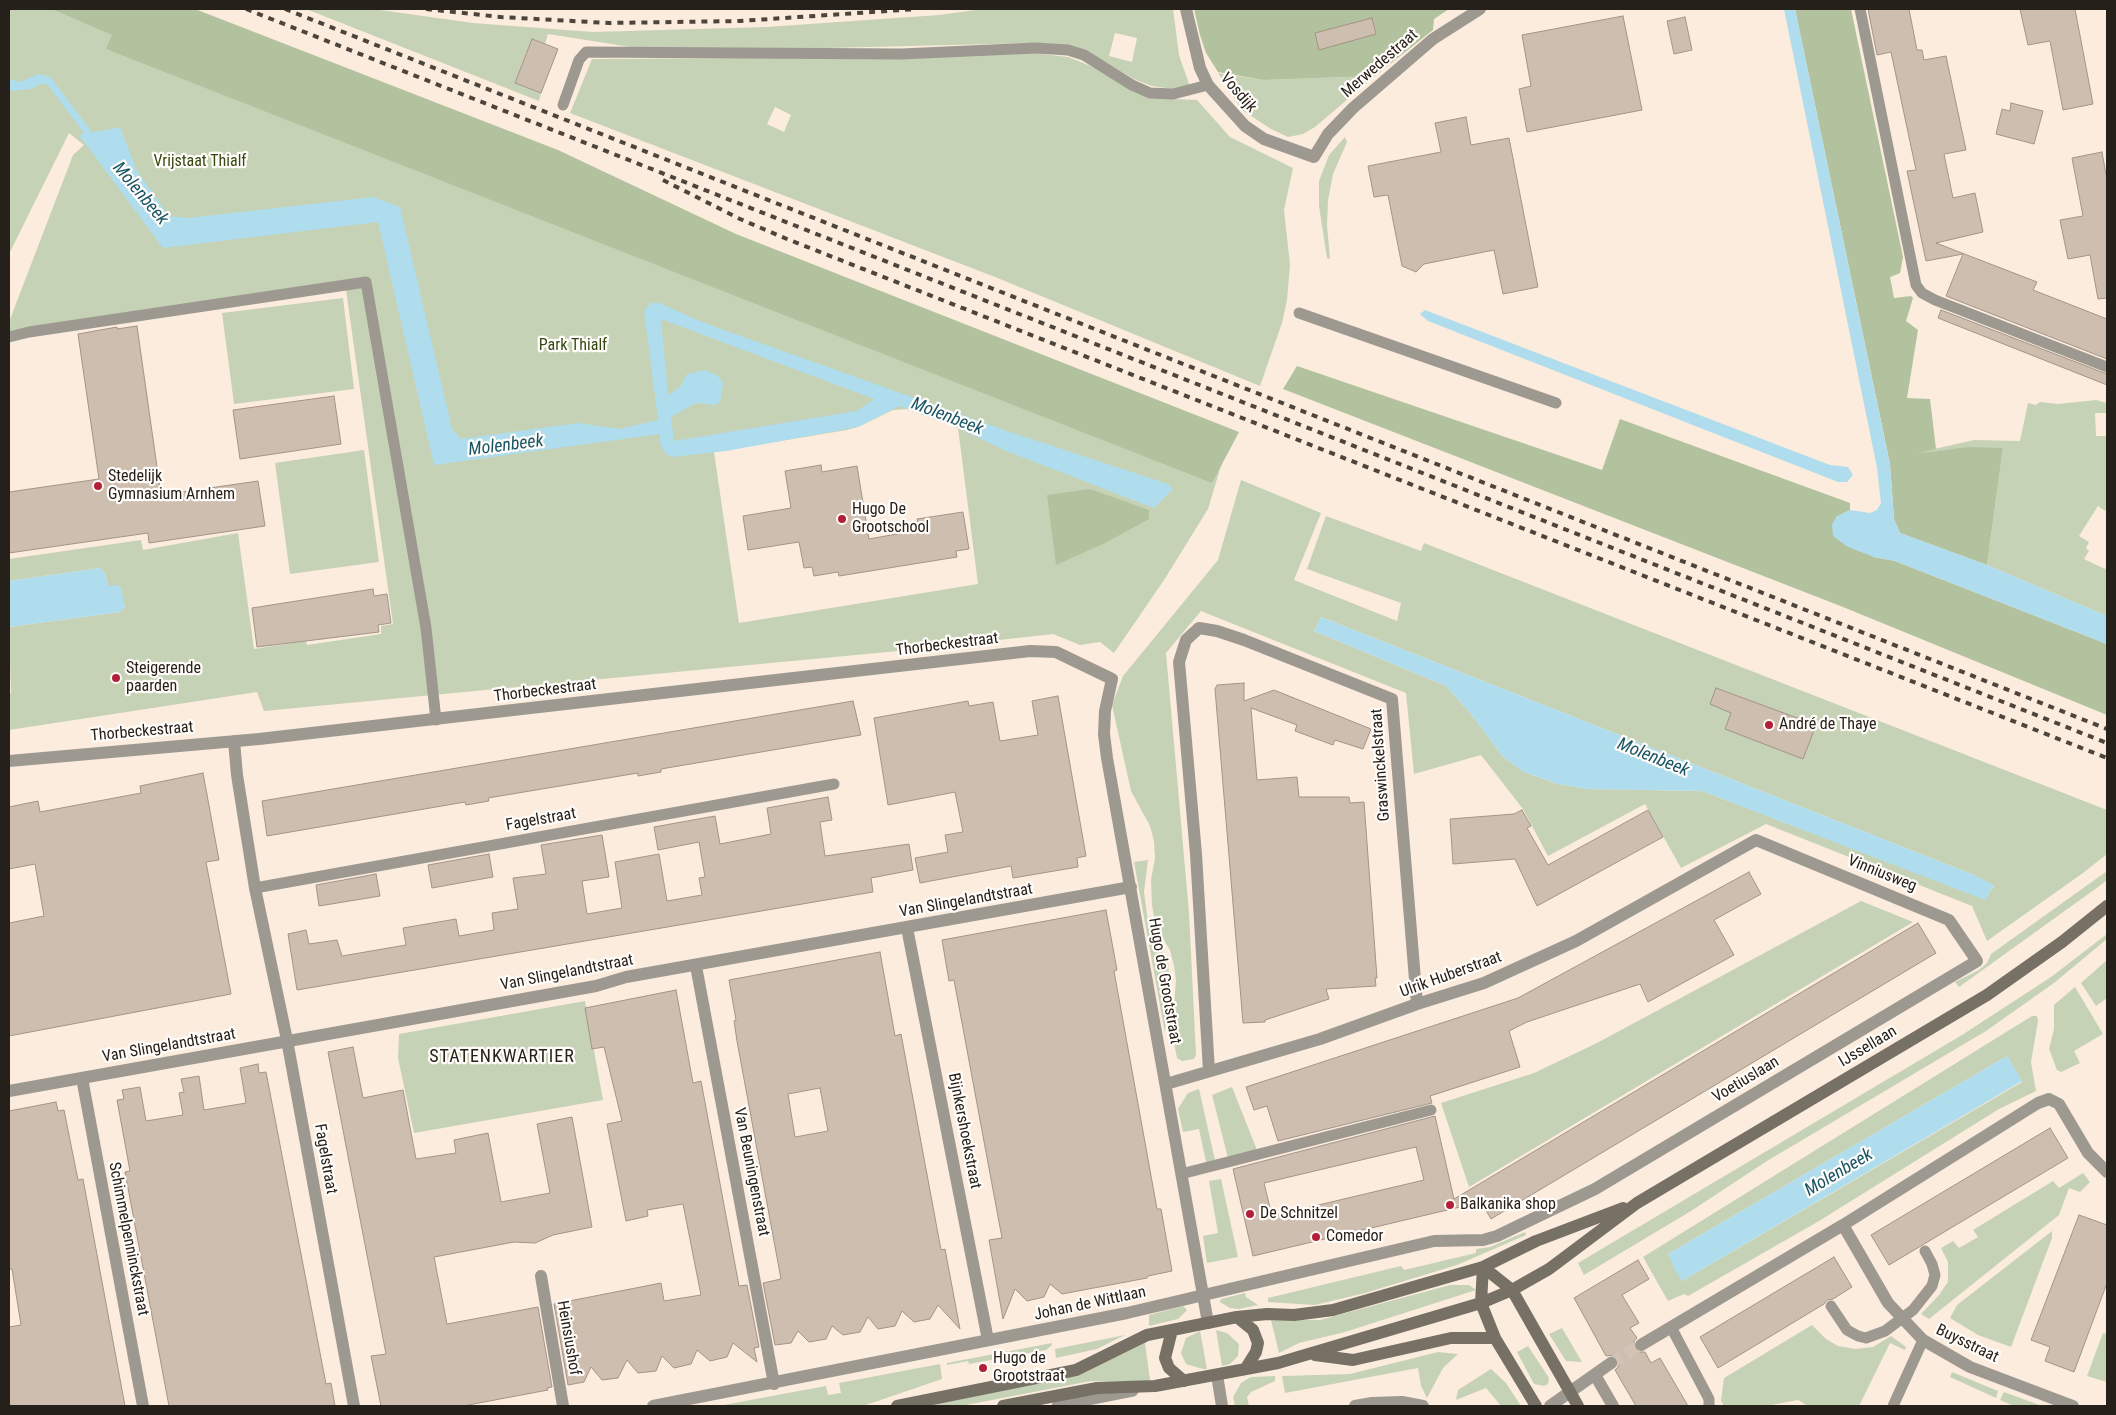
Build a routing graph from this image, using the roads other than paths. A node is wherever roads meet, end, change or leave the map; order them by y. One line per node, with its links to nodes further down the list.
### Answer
1 (1186, 9): 4 (street, Vosdijk)
2 (1480, 9): 6 (street, Merwedestraat)
3 (1860, 9): 9 (lane)
4 (1208, 85): 5 (lane); 6 (street, Vosdijk)
5 (563, 105)
6 (1314, 157)
7 (1299, 313): 10 (lane)
8 (9, 337): 13 (lane)
9 (2107, 367)
10 (1556, 403)
11 (1199, 628): 24 (street, Graswinckelstraat); 26 (street, Hugo de Grootstraat)
12 (1081, 664): 13 (street, Thorbeckestraat); 18 (street, Hugo de Grootstraat)
13 (436, 720): 14 (street, Thorbeckestraat)
14 (234, 741): 15 (street, Thorbeckestraat); 19 (street, Fagelstraat)
15 (9, 761)
16 (834, 784): 19 (lane, Fagelstraat)
17 (1756, 840): 22 (street, Vinniusweg); 24 (street, Ulrik Huberstraat)
18 (1131, 887): 21 (street, Van Slingelandtstraat); 28 (street, Hugo de Grootstraat)
19 (255, 888): 25 (street, Fagelstraat)
20 (2107, 906): 33 (main road, IJssellaan)
21 (907, 928): 23 (street, Van Slingelandtstraat); 49 (street, Bijnkershoekstraat)
22 (1977, 961): 34 (street, Voetiuslaan)
23 (696, 966): 25 (street, Van Slingelandtstraat); 58 (street, Van Beuningenstraat)
24 (1417, 1004): 26 (street, Ulrik Huberstraat)
25 (287, 1040): 27 (street, Van Slingelandtstraat); 62 (street, Fagelstraat)
26 (1209, 1072): 28 (street, Ulrik Huberstraat)
27 (82, 1078): 29 (street, Van Slingelandtstraat); 61 (street, Schimmelpenninckstraat)
28 (1166, 1084): 32 (street, Hugo de Grootstraat)
29 (9, 1091)
30 (1431, 1110): 32 (lane)
31 (2107, 1170): 35 (street)
32 (1181, 1174): 40 (street, Hugo de Grootstraat)
33 (1637, 1203): 37 (main road); 39 (main road)
34 (1528, 1222): 40 (street, Johan de Wittlaan)
35 (1843, 1225): 44 (street, Buysstraat); 46 (street)
36 (1925, 1251): 44 (lane)
37 (1483, 1267): 39 (main road); 41 (main road); 43 (main road)
38 (541, 1276): 63 (street, Heinsiushof)
39 (1512, 1290): 41 (main road); 60 (main road)
40 (1203, 1295): 45 (street, Hugo de Grootstraat); 49 (street, Johan de Wittlaan)
41 (1481, 1303): 48 (main road); 52 (main road)
42 (1831, 1306): 44 (lane)
43 (1237, 1317): 45 (main road); 54 (main road)
44 (1902, 1320): 50 (street, Buysstraat)
45 (1208, 1323): 47 (main road)
46 (1671, 1327): 51 (street); 75 (lane)
47 (1172, 1330): 57 (main road); 65 (main road)
48 (1495, 1338): 52 (main road); 71 (main road)
49 (988, 1340): 58 (street, Johan de Wittlaan)
50 (1923, 1340): 76 (lane); 77 (street, Buysstraat)
51 (1640, 1345)
52 (1308, 1355): 54 (main road)
53 (1610, 1364): 56 (street)
54 (1246, 1368): 55 (main road)
55 (1216, 1375): 57 (main road); 68 (street)
56 (1595, 1375): 60 (street); 74 (street)
57 (1184, 1381): 59 (main road)
58 (774, 1384): 64 (street, Johan de Wittlaan)
59 (1155, 1386): 66 (main road); 67 (lane)
60 (1570, 1393): 72 (street); 73 (main road)
61 (143, 1406)
62 (354, 1406)
63 (564, 1406)
64 (653, 1406)
65 (897, 1406)
66 (1003, 1406)
67 (1056, 1406)
68 (1222, 1406)
69 (1355, 1406): 70 (street)
70 (1423, 1406)
71 (1536, 1406)
72 (1550, 1406)
73 (1578, 1406)
74 (1613, 1406)
75 (1709, 1406)
76 (1893, 1406)
77 (2073, 1406)

